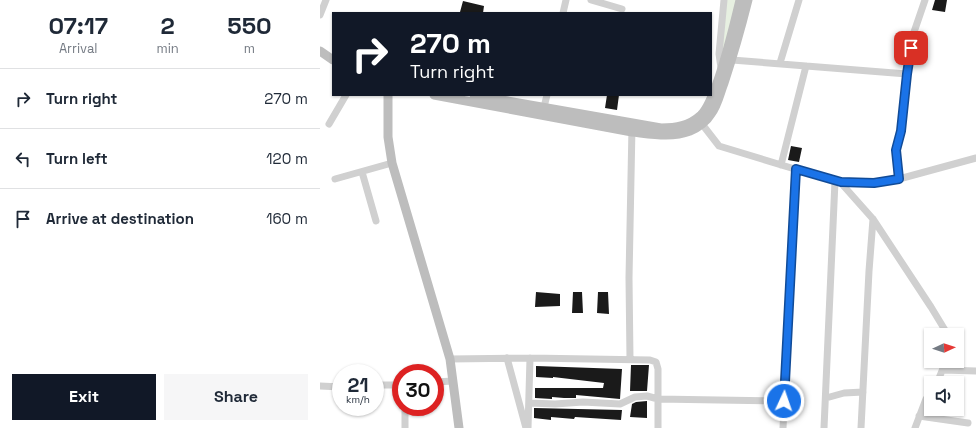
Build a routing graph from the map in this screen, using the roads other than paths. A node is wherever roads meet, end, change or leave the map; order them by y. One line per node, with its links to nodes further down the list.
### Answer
1 (326, 0): 11 (street)
2 (566, 0): 10 (street)
3 (591, 0): 9 (street)
4 (724, 0): 17 (street)
5 (740, 0): 17 (main road)
6 (748, 0): 14 (main road)
7 (799, 0): 15 (street)
8 (925, 0): 18 (street)
9 (622, 9)
10 (563, 12)
11 (320, 16)
12 (320, 51): 13 (main road)
13 (332, 59)
14 (732, 60): 15 (street); 28 (main road)
15 (780, 63): 16 (street)
16 (806, 66): 18 (street); 32 (street)
17 (721, 68): 19 (main road)
18 (907, 74): 36 (street)
19 (712, 94)
20 (345, 96): 27 (street)
21 (388, 96): 31 (main road)
22 (452, 96): 25 (main road)
23 (547, 96): 26 (street)
24 (711, 96): 29 (main road)
25 (471, 97): 26 (main road)
26 (543, 111): 29 (main road)
27 (329, 124)
28 (702, 124): 29 (main road); 32 (street)
29 (632, 128): 44 (street)
30 (976, 158): 36 (street)
31 (392, 163): 34 (street); 43 (main road)
32 (781, 165): 33 (street)
33 (796, 169): 37 (street); 55 (street)
34 (362, 172): 35 (street); 39 (street)
35 (335, 179)
36 (899, 179): 37 (street)
37 (838, 182): 38 (street); 53 (street)
38 (874, 219): 40 (street); 52 (street)
39 (376, 221)
40 (944, 328)
41 (507, 358): 42 (street); 43 (street); 63 (street)
42 (530, 358): 44 (street); 56 (street)
43 (450, 359): 48 (main road)
44 (630, 359): 54 (street)
45 (943, 370): 46 (street); 47 (street)
46 (976, 371)
47 (940, 376)
48 (453, 381): 49 (street); 62 (main road)
49 (444, 382)
50 (320, 386): 51 (street)
51 (332, 387)
52 (863, 392): 53 (street); 67 (street)
53 (826, 398): 66 (street)
54 (658, 399): 55 (street); 56 (street); 64 (street)
55 (784, 401): 65 (street)
56 (529, 403): 63 (street)
57 (924, 406): 59 (street)
58 (405, 416): 61 (street)
59 (919, 416): 60 (street); 68 (street)
60 (968, 423)
61 (405, 428)
62 (459, 428)
63 (527, 428)
64 (658, 428)
65 (783, 428)
66 (824, 428)
67 (861, 428)
68 (915, 428)

